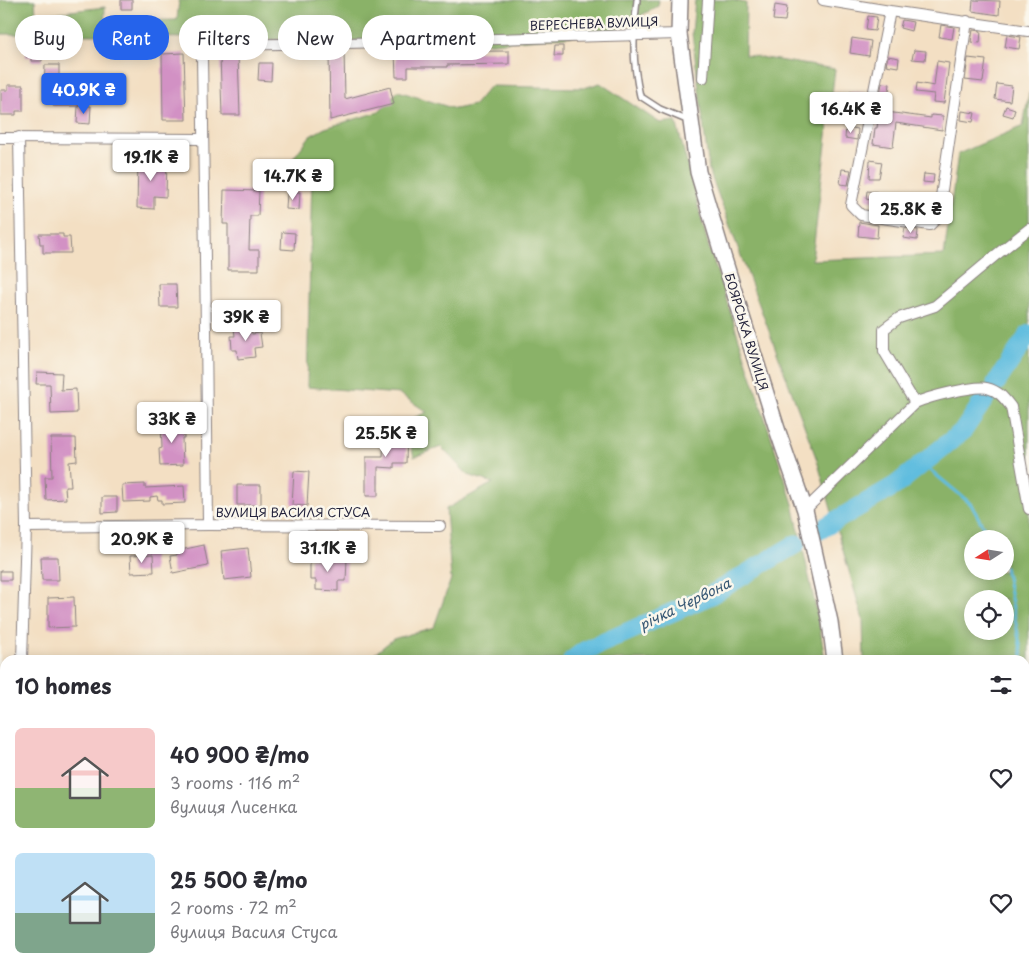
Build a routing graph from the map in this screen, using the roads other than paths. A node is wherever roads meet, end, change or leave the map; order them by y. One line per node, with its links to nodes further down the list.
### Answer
1 (637, 0): 9 (lane)
2 (680, 0): 8 (street, БОЯРСЬКА ВУЛИЦЯ)
3 (708, 0): 10 (street)
4 (823, 0): 5 (street)
5 (890, 11): 6 (street); 6 (street)
6 (968, 21): 7 (street)
7 (1028, 31)
8 (679, 34): 9 (street, ВЕРЕСНЕВА ВУЛИЦЯ); 11 (street, БОЯРСЬКА ВУЛИЦЯ)
9 (633, 35): 11 (lane); 14 (street, ВЕРЕСНЕВА ВУЛИЦЯ)
10 (703, 78)
11 (690, 122): 17 (street, БОЯРСЬКА ВУЛИЦЯ)
12 (19, 137): 13 (street); 14 (street); 21 (street)
13 (0, 138)
14 (202, 139): 19 (street, ВЕРЕСНЕВА ВУЛИЦЯ)
15 (1029, 229): 16 (street)
16 (915, 403): 17 (street); 18 (street)
17 (805, 510): 23 (street, БОЯРСЬКА ВУЛИЦЯ)
18 (1029, 510)
19 (208, 525): 20 (street, ВУЛИЦЯ ВАСИЛЯ СТУСА); 21 (street, ВУЛИЦЯ ВАСИЛЯ СТУСА)
20 (440, 526)
21 (26, 527): 22 (street)
22 (22, 655)
23 (834, 655)

